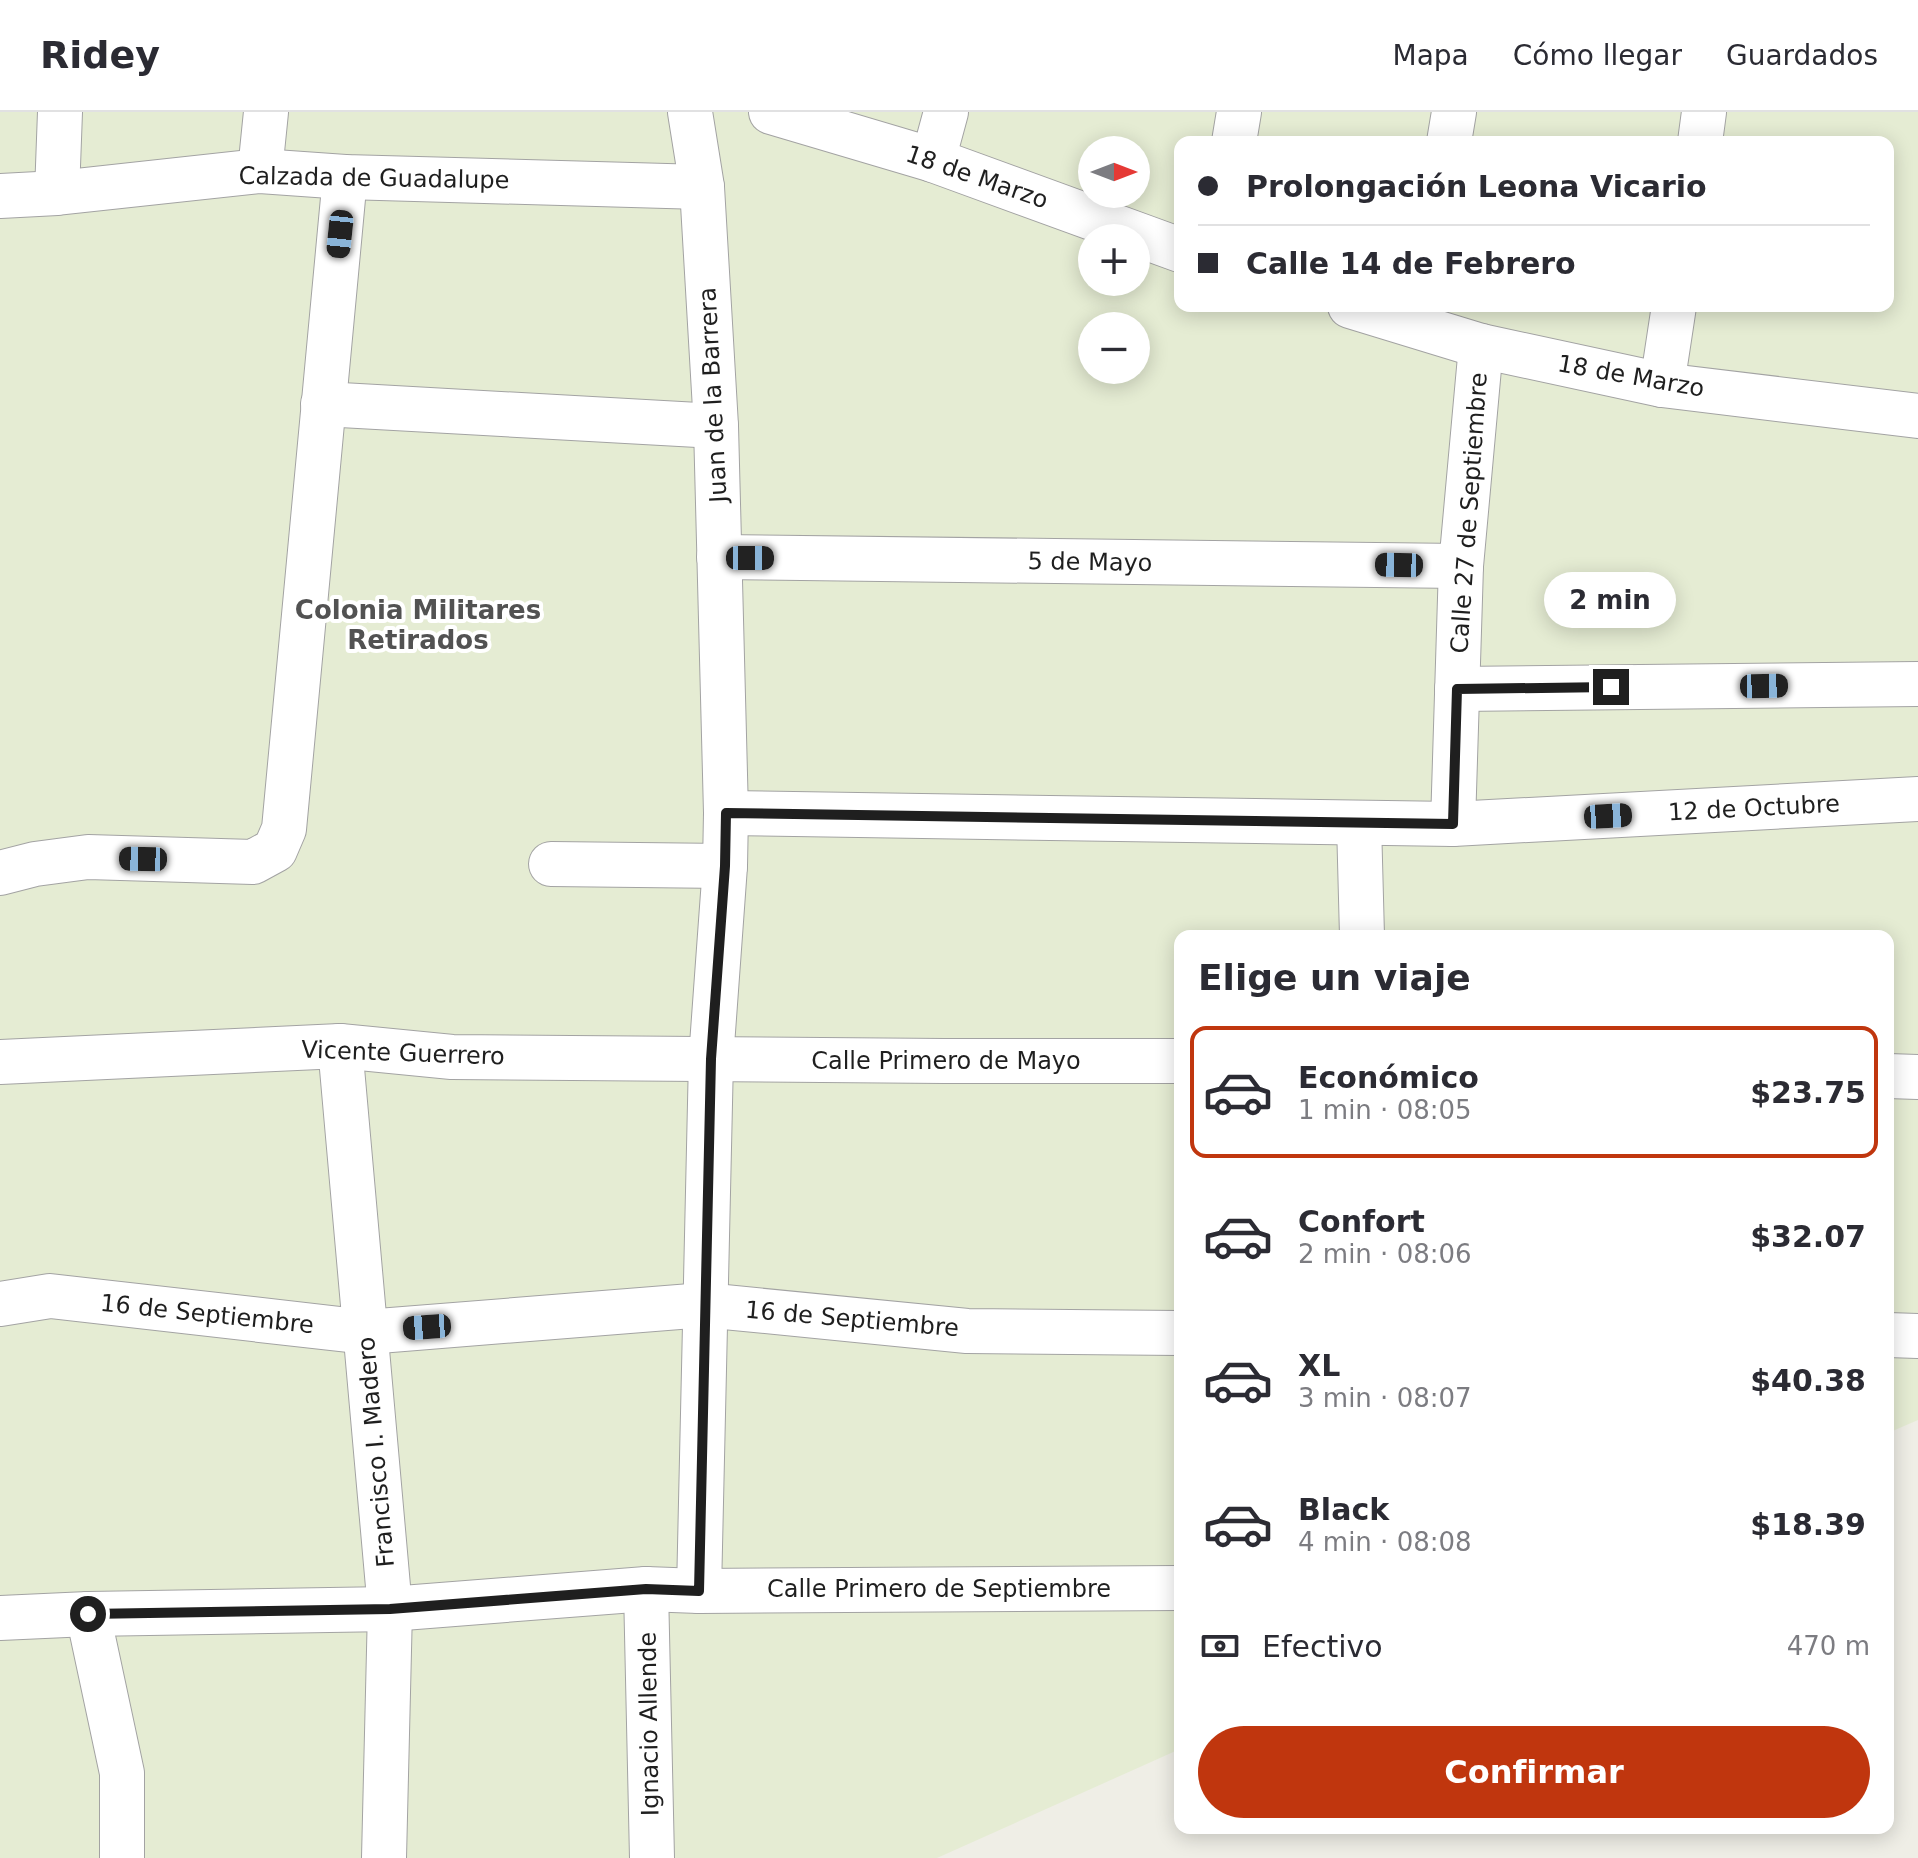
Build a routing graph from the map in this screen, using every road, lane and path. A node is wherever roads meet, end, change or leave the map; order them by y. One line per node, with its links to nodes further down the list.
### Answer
1 (60, 112): 16 (street)
2 (266, 112): 13 (street)
3 (690, 112): 15 (street, Juan de la Barrera)
4 (771, 112): 12 (street, 18 de Marzo)
5 (946, 112): 12 (street)
6 (1239, 112): 9 (street)
7 (1454, 112): 10 (street)
8 (1704, 112): 11 (street)
9 (1235, 136)
10 (1450, 136)
11 (1701, 136)
12 (933, 160): 18 (street, 18 de Marzo)
13 (260, 171): 14 (street, Calzada de Guadalupe); 16 (street, Calzada de Guadalupe)
14 (345, 177): 15 (street, Calzada de Guadalupe); 24 (street)
15 (702, 187): 26 (street, Juan de la Barrera)
16 (57, 193): 17 (street, Calzada de Guadalupe)
17 (0, 196)
18 (1174, 248)
19 (1389, 312): 21 (street, 18 de Marzo)
20 (1673, 312): 23 (street)
21 (1422, 317): 22 (street, 18 de Marzo)
22 (1481, 346): 23 (street, 18 de Marzo); 28 (street, Calle 27 de Septiembre)
23 (1662, 385): 25 (street, 18 de Marzo)
24 (323, 404): 26 (street); 37 (street)
25 (1918, 416)
26 (716, 426): 27 (street, Juan de la Barrera)
27 (719, 557): 28 (street, 5 de Mayo); 32 (street, Juan de la Barrera)
28 (1461, 566): 30 (street, Calle 27 de Septiembre)
29 (1918, 684): 30 (street)
30 (1457, 689): 34 (street, Calle 27 de Septiembre)
31 (1918, 799): 34 (street, 12 de Octubre)
32 (726, 813): 33 (street, 12 de Octubre); 36 (street, Juan de la Barrera)
33 (1359, 823): 34 (street, 12 de Octubre); 38 (street)
34 (1453, 824)
35 (551, 864): 36 (street)
36 (725, 866): 40 (street, Juan de la Barrera)
37 (0, 873)
38 (1362, 930)
39 (340, 1046): 40 (street, Vicente Guerrero); 42 (street, Vicente Guerrero); 47 (street, Francisco I. Madero)
40 (711, 1059): 41 (street, Calle Primero de Mayo); 46 (street, Juan de la Barrera)
41 (1174, 1061)
42 (0, 1062)
43 (1894, 1076): 44 (street)
44 (1918, 1077)
45 (0, 1304): 47 (street, 16 de Septiembre)
46 (704, 1305): 47 (street, 16 de Septiembre); 48 (street, 16 de Septiembre); 53 (street, Juan de la Barrera)
47 (366, 1332): 54 (street, Francisco I. Madero)
48 (1174, 1333)
49 (1894, 1335): 50 (street)
50 (1918, 1336)
51 (1174, 1588): 53 (street, Calle Primero de Septiembre)
52 (646, 1589): 53 (street, Calle Primero de Septiembre); 54 (street, Calle Primero de Septiembre); 59 (street, Ignacio Allende)
53 (699, 1591)
54 (390, 1609): 55 (street, Calle Primero de Septiembre); 58 (street, Francisco I. Madero)
55 (88, 1614): 56 (street, Calle Primero de Septiembre); 57 (street)
56 (0, 1618)
57 (122, 1858)
58 (384, 1858)
59 (652, 1858)

